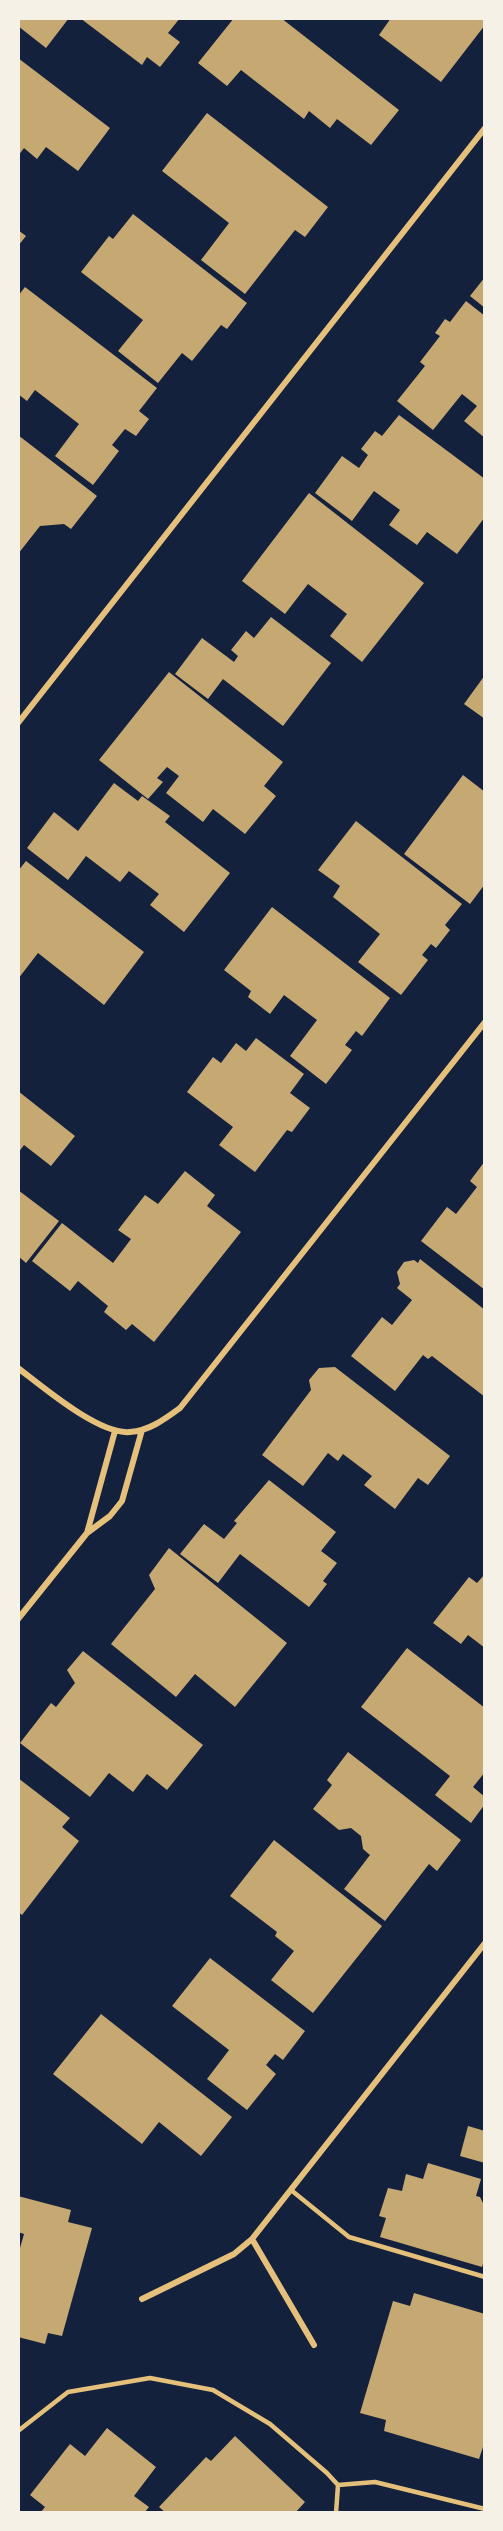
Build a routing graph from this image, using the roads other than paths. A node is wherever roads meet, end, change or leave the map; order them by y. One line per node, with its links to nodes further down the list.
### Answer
1 (485, 128): 2 (street)
2 (18, 723)
3 (485, 1022): 5 (street)
4 (18, 1368): 6 (street)
5 (142, 1430): 6 (street); 7 (street)
6 (115, 1431): 7 (street)
7 (87, 1533): 8 (street)
8 (18, 1619)
9 (485, 1943): 10 (street)
10 (291, 2190): 11 (street); 12 (lane)
11 (252, 2239): 13 (street); 14 (street)
12 (485, 2277)
13 (142, 2298)
14 (314, 2345)
15 (18, 2431): 16 (lane)
16 (338, 2485): 17 (lane); 18 (lane)
17 (485, 2509)
18 (336, 2513)

